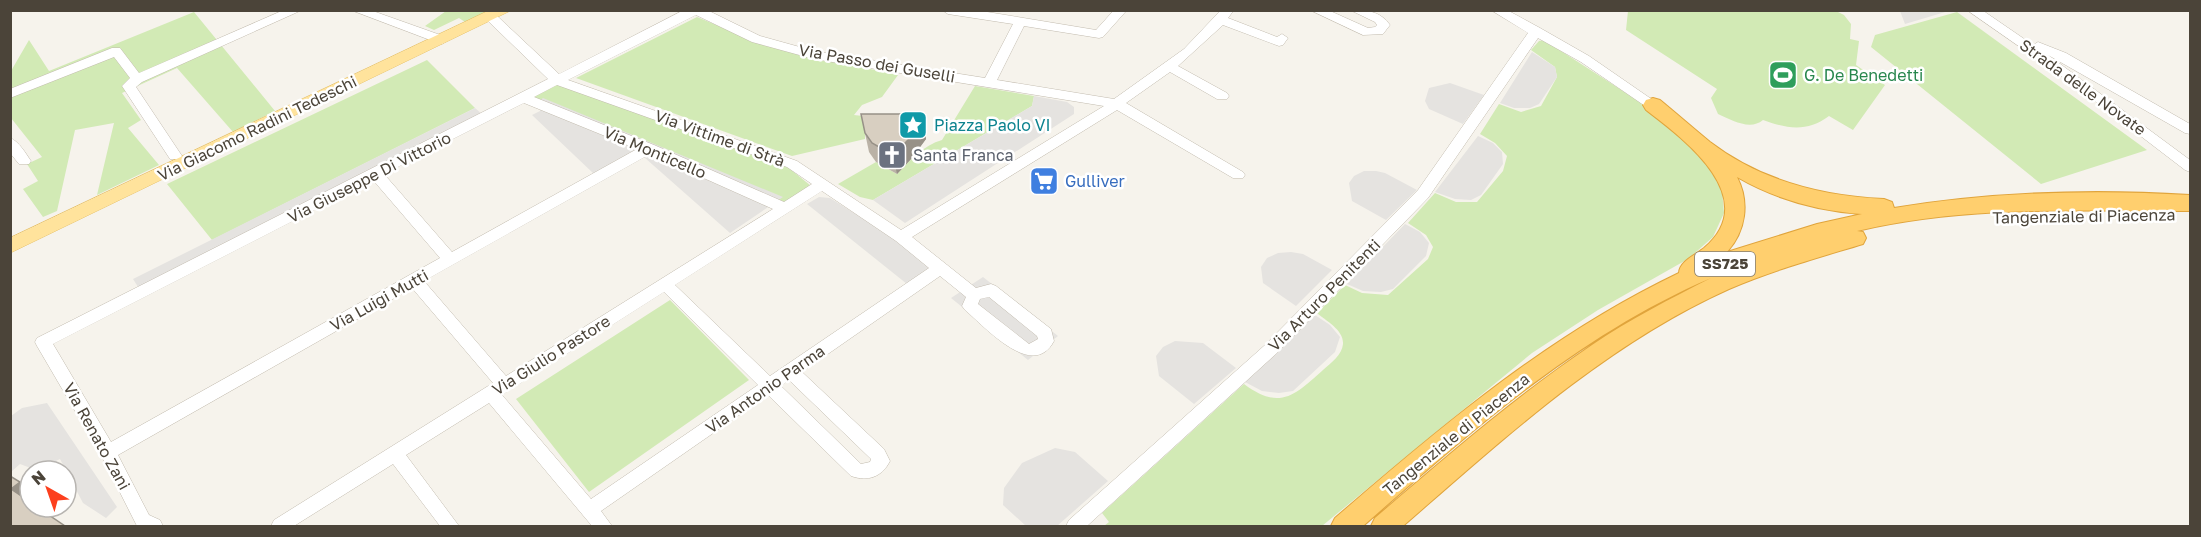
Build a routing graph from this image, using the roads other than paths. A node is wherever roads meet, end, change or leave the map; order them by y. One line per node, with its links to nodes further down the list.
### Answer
1 (296, 10): 19 (street)
2 (357, 10): 17 (street)
3 (695, 10): 20 (street, Via Giuseppe Di Vittorio); 21 (street, Via Passo dei Guselli)
4 (948, 10): 13 (street)
5 (1121, 10): 13 (street)
6 (1316, 10): 7 (street)
7 (1356, 10)
8 (1497, 10): 14 (street)
9 (1524, 10): 14 (street)
10 (1973, 10): 15 (street, Strada delle Novate)
11 (497, 14): 17 (main road, Via Giacomo Radini Tedeschi); 20 (street, Via Vittime di Strà)
12 (1224, 15): 16 (street); 18 (street)
13 (1020, 22): 21 (street)
14 (1536, 31): 27 (street); 61 (street, Via Arturo Penitenti)
15 (2012, 36): 29 (street); 35 (street, Strada delle Novate)
16 (1282, 38)
17 (442, 40): 43 (main road, Via Giacomo Radini Tedeschi)
18 (1169, 66): 24 (street); 26 (street)
19 (137, 79): 22 (street); 33 (street)
20 (558, 81): 25 (street, Via Giuseppe Di Vittorio); 38 (street, Via Vittime di Strà)
21 (990, 82): 23 (street, Via Passo dei Guselli)
22 (10, 94)
23 (1065, 95): 26 (street, Via Passo dei Guselli); 28 (street)
24 (1222, 96)
25 (524, 98): 32 (street, Via Monticello); 36 (street, Via Giuseppe Di Vittorio)
26 (1117, 104): 28 (street); 37 (street, Via Passo dei Guselli)
27 (1653, 105): 31 (highway)
28 (1086, 125): 42 (street)
29 (2190, 130)
30 (10, 142): 34 (street)
31 (1704, 147): 40 (highway); 48 (highway)
32 (649, 148): 41 (street, Via Monticello); 44 (street, Via Luigi Mutti)
33 (175, 156)
34 (24, 161)
35 (2190, 167)
36 (375, 174): 44 (street); 50 (street, Via Giuseppe Di Vittorio)
37 (1238, 175)
38 (823, 184): 41 (street, Via Giulio Pastore); 42 (street, Via Vittime di Strà)
39 (2188, 206): 40 (highway, Tangenziale di Piacenza / SS725); 63 (highway, Tangenziale di Piacenza / SS725)
40 (1959, 207): 48 (highway, Tangenziale di Piacenza / SS725)
41 (785, 208): 47 (street, Via Giulio Pastore)
42 (901, 237): 45 (street, Via Vittime di Strà)
43 (10, 246)
44 (450, 260): 46 (street, Via Luigi Mutti)
45 (940, 268): 49 (street, Via Vittime di Strà); 51 (street, Via Antonio Parma)
46 (414, 280): 53 (street); 54 (street, Via Luigi Mutti)
47 (665, 284): 52 (street); 53 (street, Via Giulio Pastore)
48 (1661, 291): 62 (highway, Tangenziale di Piacenza / SS725)
49 (974, 295): 49 (street, Via Vittime di Strà)
50 (43, 342): 54 (street, Via Renato Zani)
51 (790, 371): 52 (street, Via Antonio Parma); 52 (street)
52 (770, 386): 56 (street, Via Antonio Parma)
53 (498, 389): 55 (street, Via Giulio Pastore); 56 (street)
54 (108, 452): 57 (street, Via Renato Zani)
55 (395, 454): 58 (street, Via Giulio Pastore); 59 (street)
56 (589, 510): 60 (street)
57 (154, 526)
58 (280, 526)
59 (450, 526)
60 (603, 526)
61 (1075, 526)
62 (1344, 526)
63 (1384, 526)

